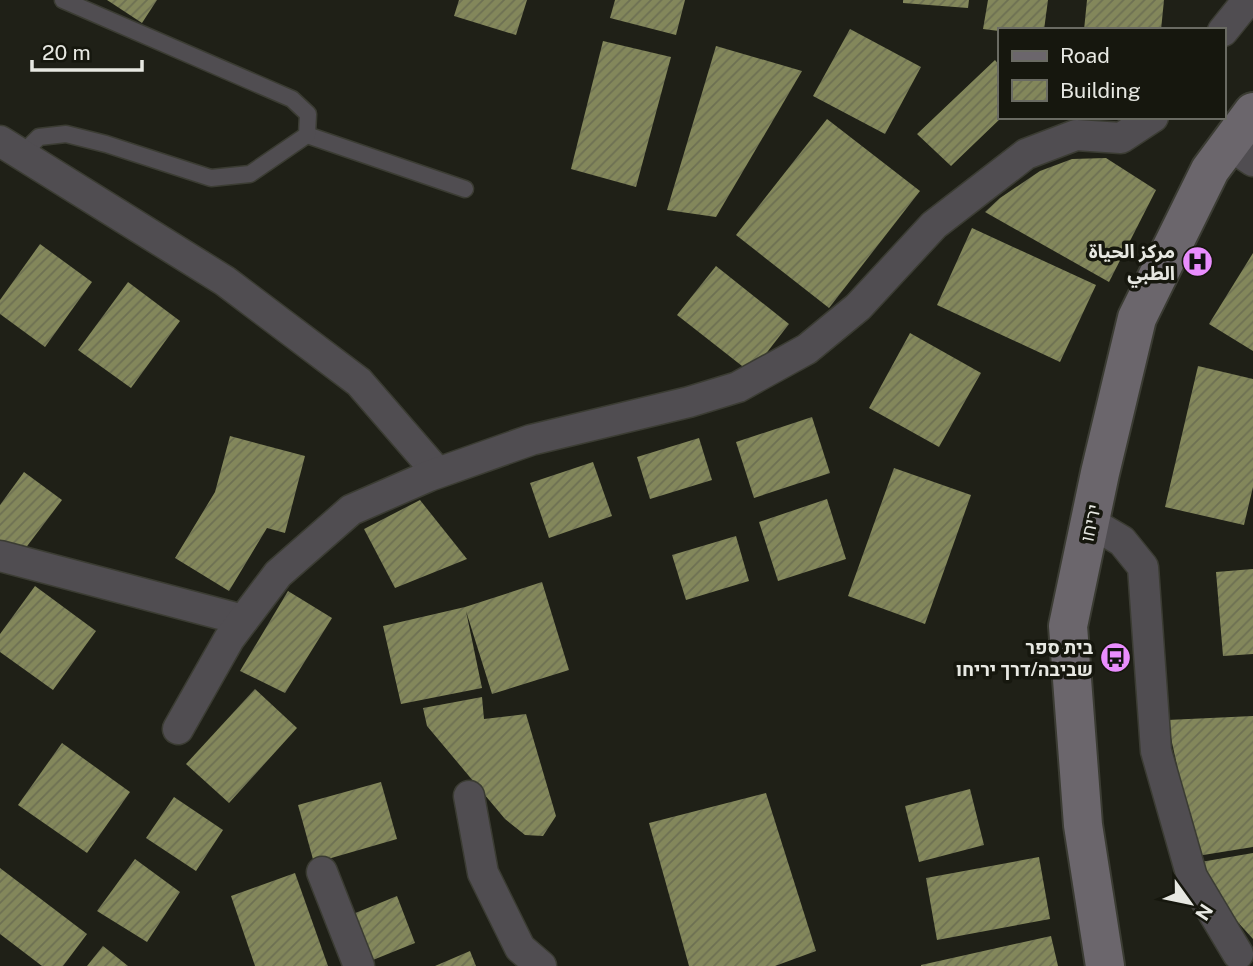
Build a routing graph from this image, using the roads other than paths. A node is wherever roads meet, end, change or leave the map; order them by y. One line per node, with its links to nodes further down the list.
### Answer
1 (63, 0): 7 (lane)
2 (1248, 0): 3 (street); 4 (street)
3 (1253, 5)
4 (1225, 29)
5 (1253, 112): 9 (main road, יריחו)
6 (1150, 119): 11 (street)
7 (307, 135): 8 (lane); 10 (lane)
8 (11, 147): 11 (street)
9 (1241, 153): 12 (main road, יריחו)
10 (465, 189)
11 (437, 472): 14 (street)
12 (1090, 522): 18 (street); 21 (main road, יריחו)
13 (0, 556): 14 (street)
14 (243, 620): 15 (street)
15 (178, 729)
16 (469, 796): 20 (street)
17 (321, 872): 19 (street)
18 (1238, 954)
19 (359, 966)
20 (541, 966)
21 (1105, 966)

